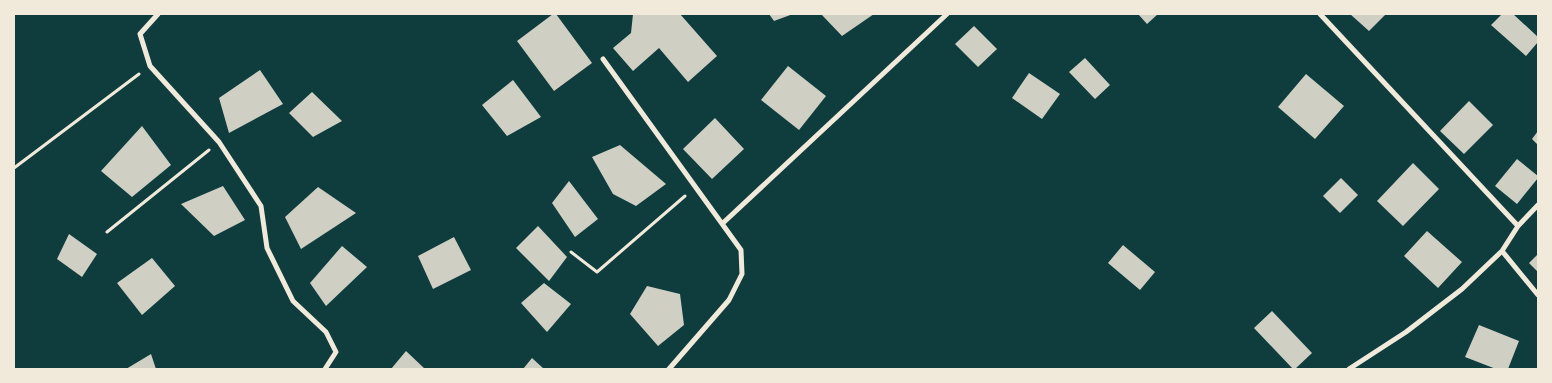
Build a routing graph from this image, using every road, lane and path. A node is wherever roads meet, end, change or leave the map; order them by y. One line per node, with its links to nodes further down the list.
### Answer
1 (158, 14): 5 (street)
2 (947, 14): 10 (street)
3 (1320, 14): 11 (street)
4 (603, 59): 8 (street)
5 (150, 66): 6 (street); 7 (path)
6 (219, 142): 12 (path); 16 (street)
7 (14, 168)
8 (697, 187): 10 (street); 14 (path)
9 (1538, 205): 11 (street)
10 (723, 223): 17 (street)
11 (1518, 226): 13 (street)
12 (107, 232)
13 (1502, 251): 15 (street); 18 (street)
14 (571, 252)
15 (1538, 295)
16 (324, 369)
17 (669, 369)
18 (1349, 369)

